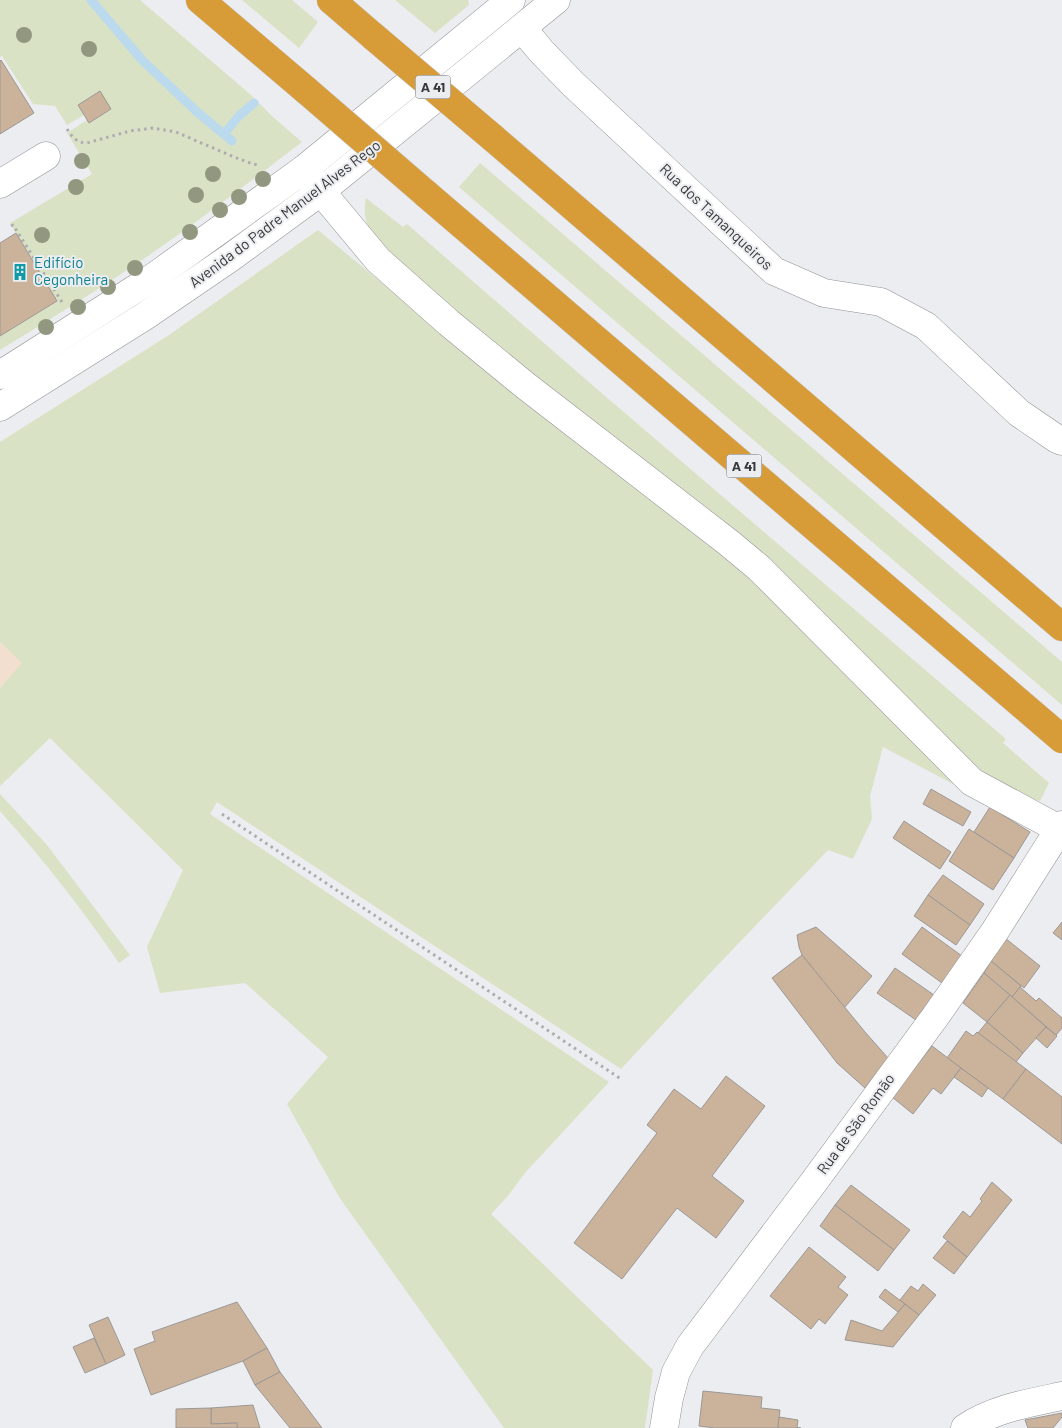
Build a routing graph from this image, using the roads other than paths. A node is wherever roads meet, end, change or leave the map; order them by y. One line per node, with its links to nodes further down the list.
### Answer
1 (200, 0): 16 (highway, A 41, bridge)
2 (331, 0): 15 (highway, A 41, bridge)
3 (511, 0): 6 (street, Avenida do Padre Manuel Alves Rego)
4 (556, 0): 5 (street, Avenida do Padre Manuel Alves Rego)
5 (522, 28): 7 (street, Avenida do Padre Manuel Alves Rego); 14 (street, Rua dos Tamanqueiros)
6 (473, 32): 7 (street); 9 (street, Avenida do Padre Manuel Alves Rego)
7 (492, 53): 11 (street, Avenida do Padre Manuel Alves Rego)
8 (46, 156): 10 (street)
9 (303, 170): 11 (street); 12 (street, Avenida do Padre Manuel Alves Rego)
10 (0, 184)
11 (320, 192): 13 (street, Avenida do Padre Manuel Alves Rego); 17 (street)
12 (0, 375)
13 (0, 408)
14 (1062, 441)
15 (1062, 627)
16 (1062, 739)
17 (1061, 827): 19 (street, Rua de São Romão)
18 (1062, 1396): 20 (street)
19 (664, 1428)
20 (964, 1428)

